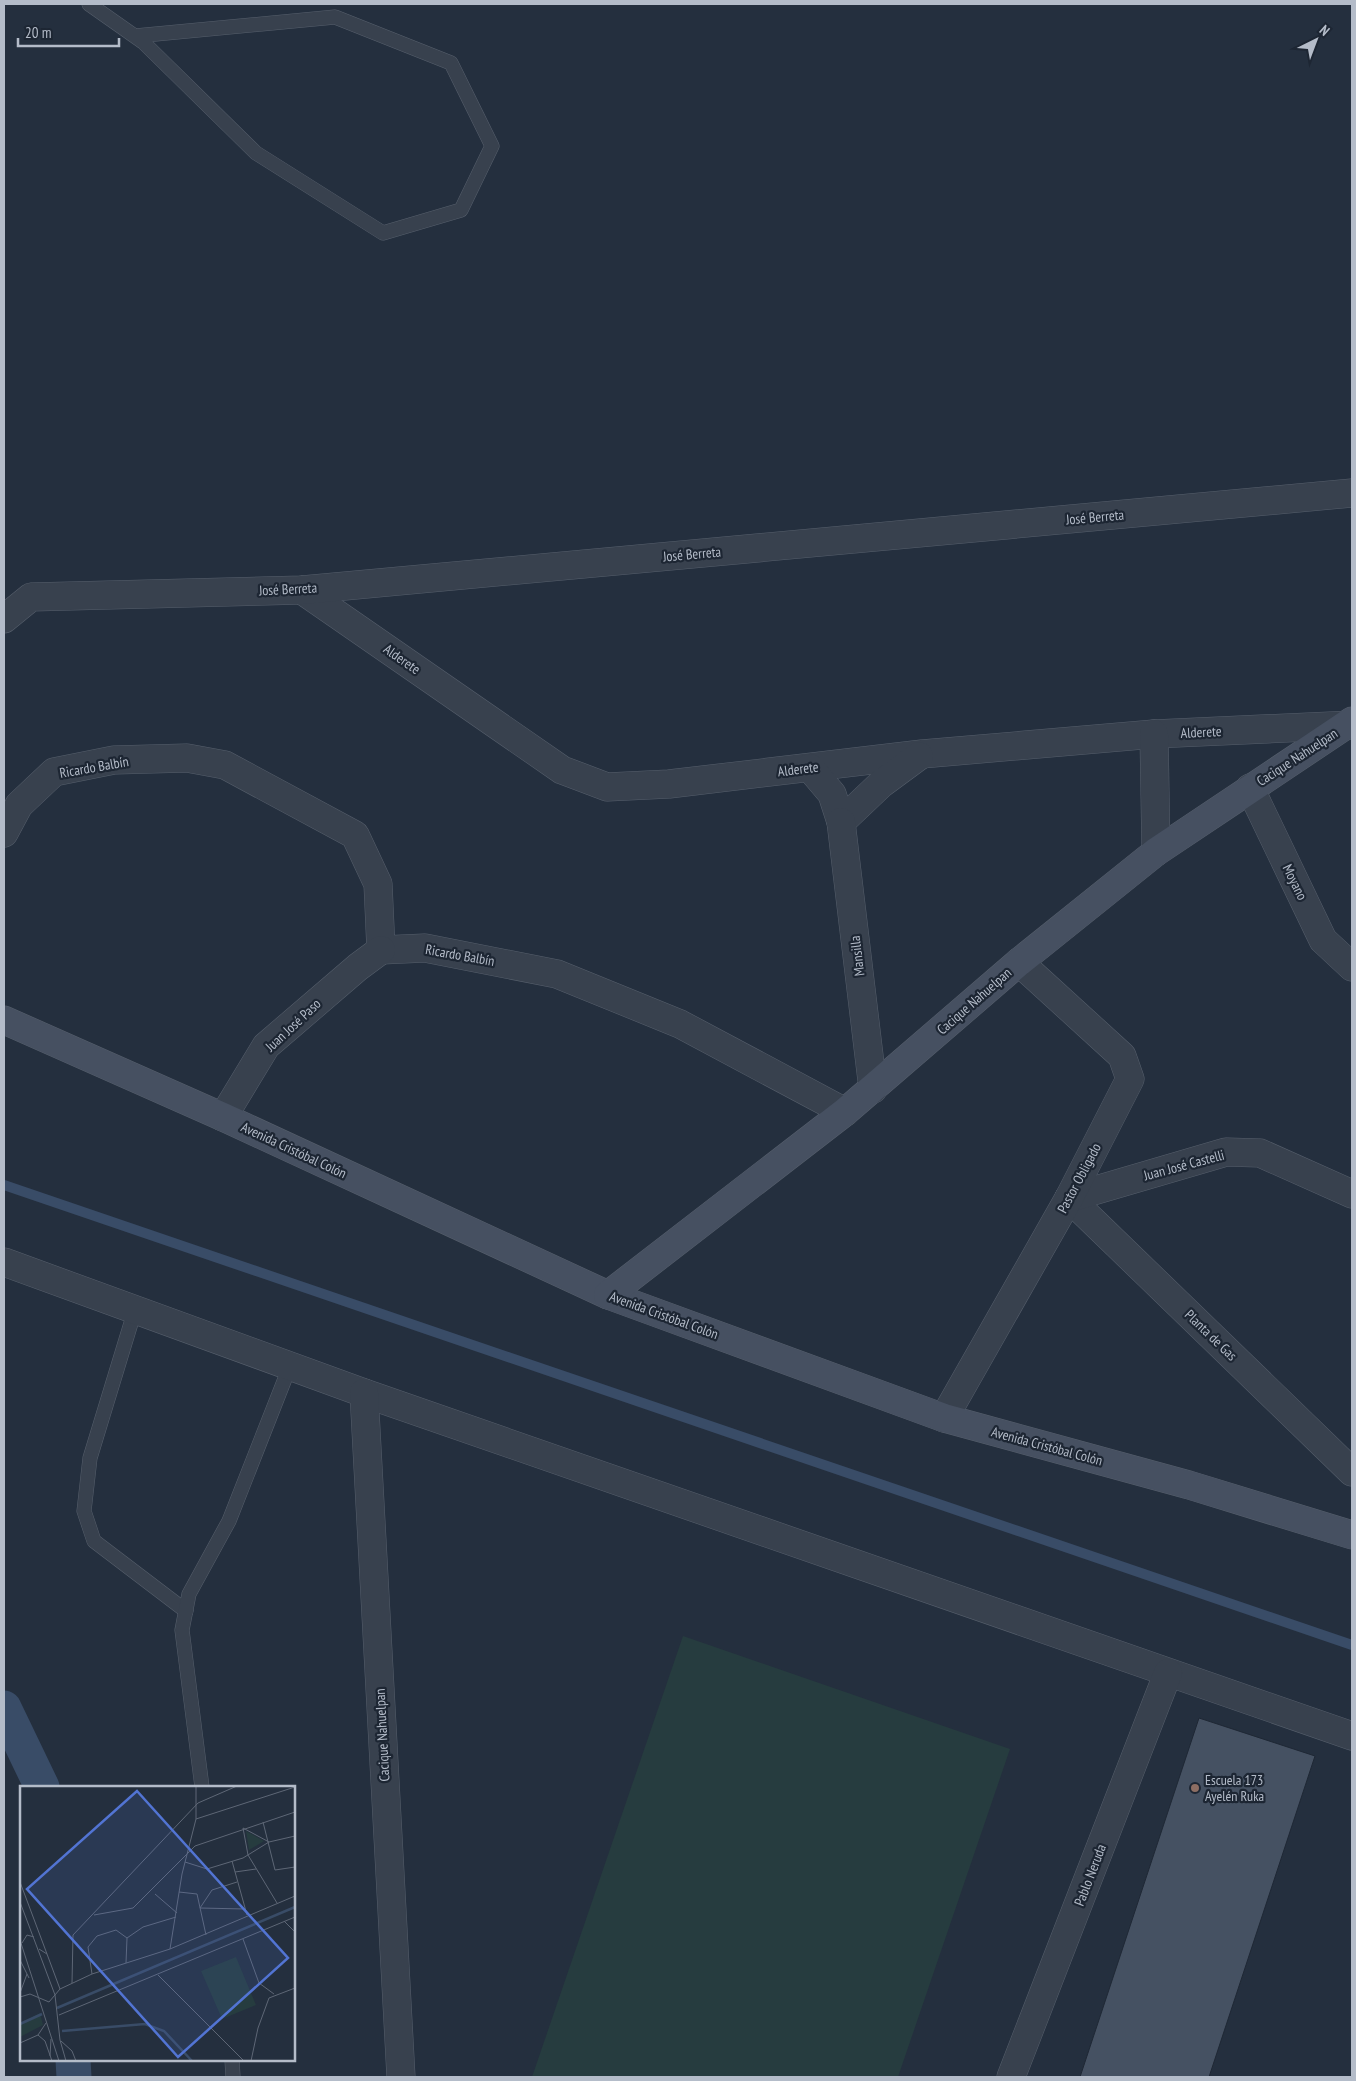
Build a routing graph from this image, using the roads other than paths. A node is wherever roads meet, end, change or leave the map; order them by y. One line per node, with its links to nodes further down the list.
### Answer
1 (89, 4): 2 (lane)
2 (134, 36): 2 (lane)
3 (1352, 494): 4 (street, José Berreta)
4 (302, 590): 5 (street, José Berreta); 9 (street, Alderete)
5 (4, 619)
6 (1351, 724): 7 (street, Alderete); 10 (street, Cacique Nahuelpan)
7 (1154, 734): 8 (street, Alderete); 13 (street)
8 (922, 754): 9 (street, Alderete); 11 (street)
9 (810, 768): 11 (street, Mansilla)
10 (1250, 788): 13 (street, Cacique Nahuelpan); 16 (street, Moyano)
11 (841, 822): 18 (street, Mansilla)
12 (4, 833): 14 (street, Ricardo Balbín)
13 (1156, 852): 15 (street, Cacique Nahuelpan)
14 (381, 950): 19 (street, Ricardo Balbín); 20 (street, Juan José Paso)
15 (1019, 962): 18 (street, Cacique Nahuelpan); 22 (street, Pastor Obligado)
16 (1352, 967)
17 (4, 1020): 20 (street, Avenida Cristóbal Colón)
18 (873, 1089): 19 (street, Cacique Nahuelpan)
19 (846, 1112): 24 (street, Cacique Nahuelpan)
20 (223, 1116): 24 (street, Avenida Cristóbal Colón)
21 (1352, 1194): 22 (street, Juan José Castelli)
22 (1069, 1198): 28 (street, Pastor Obligado); 29 (street, Planta de Gas)
23 (4, 1262): 25 (street)
24 (608, 1295): 28 (street, Avenida Cristóbal Colón)
25 (134, 1310): 26 (street); 31 (lane)
26 (290, 1366): 27 (street); 31 (lane)
27 (364, 1393): 32 (street); 37 (street, Cacique Nahuelpan)
28 (944, 1418): 30 (street, Avenida Cristóbal Colón)
29 (1352, 1472)
30 (1350, 1529)
31 (186, 1611): 34 (lane)
32 (1168, 1672): 33 (street); 38 (street, Pablo Neruda)
33 (1352, 1736)
34 (202, 1786)
35 (232, 2061): 36 (lane)
36 (233, 2077)
37 (401, 2077)
38 (1011, 2077)

